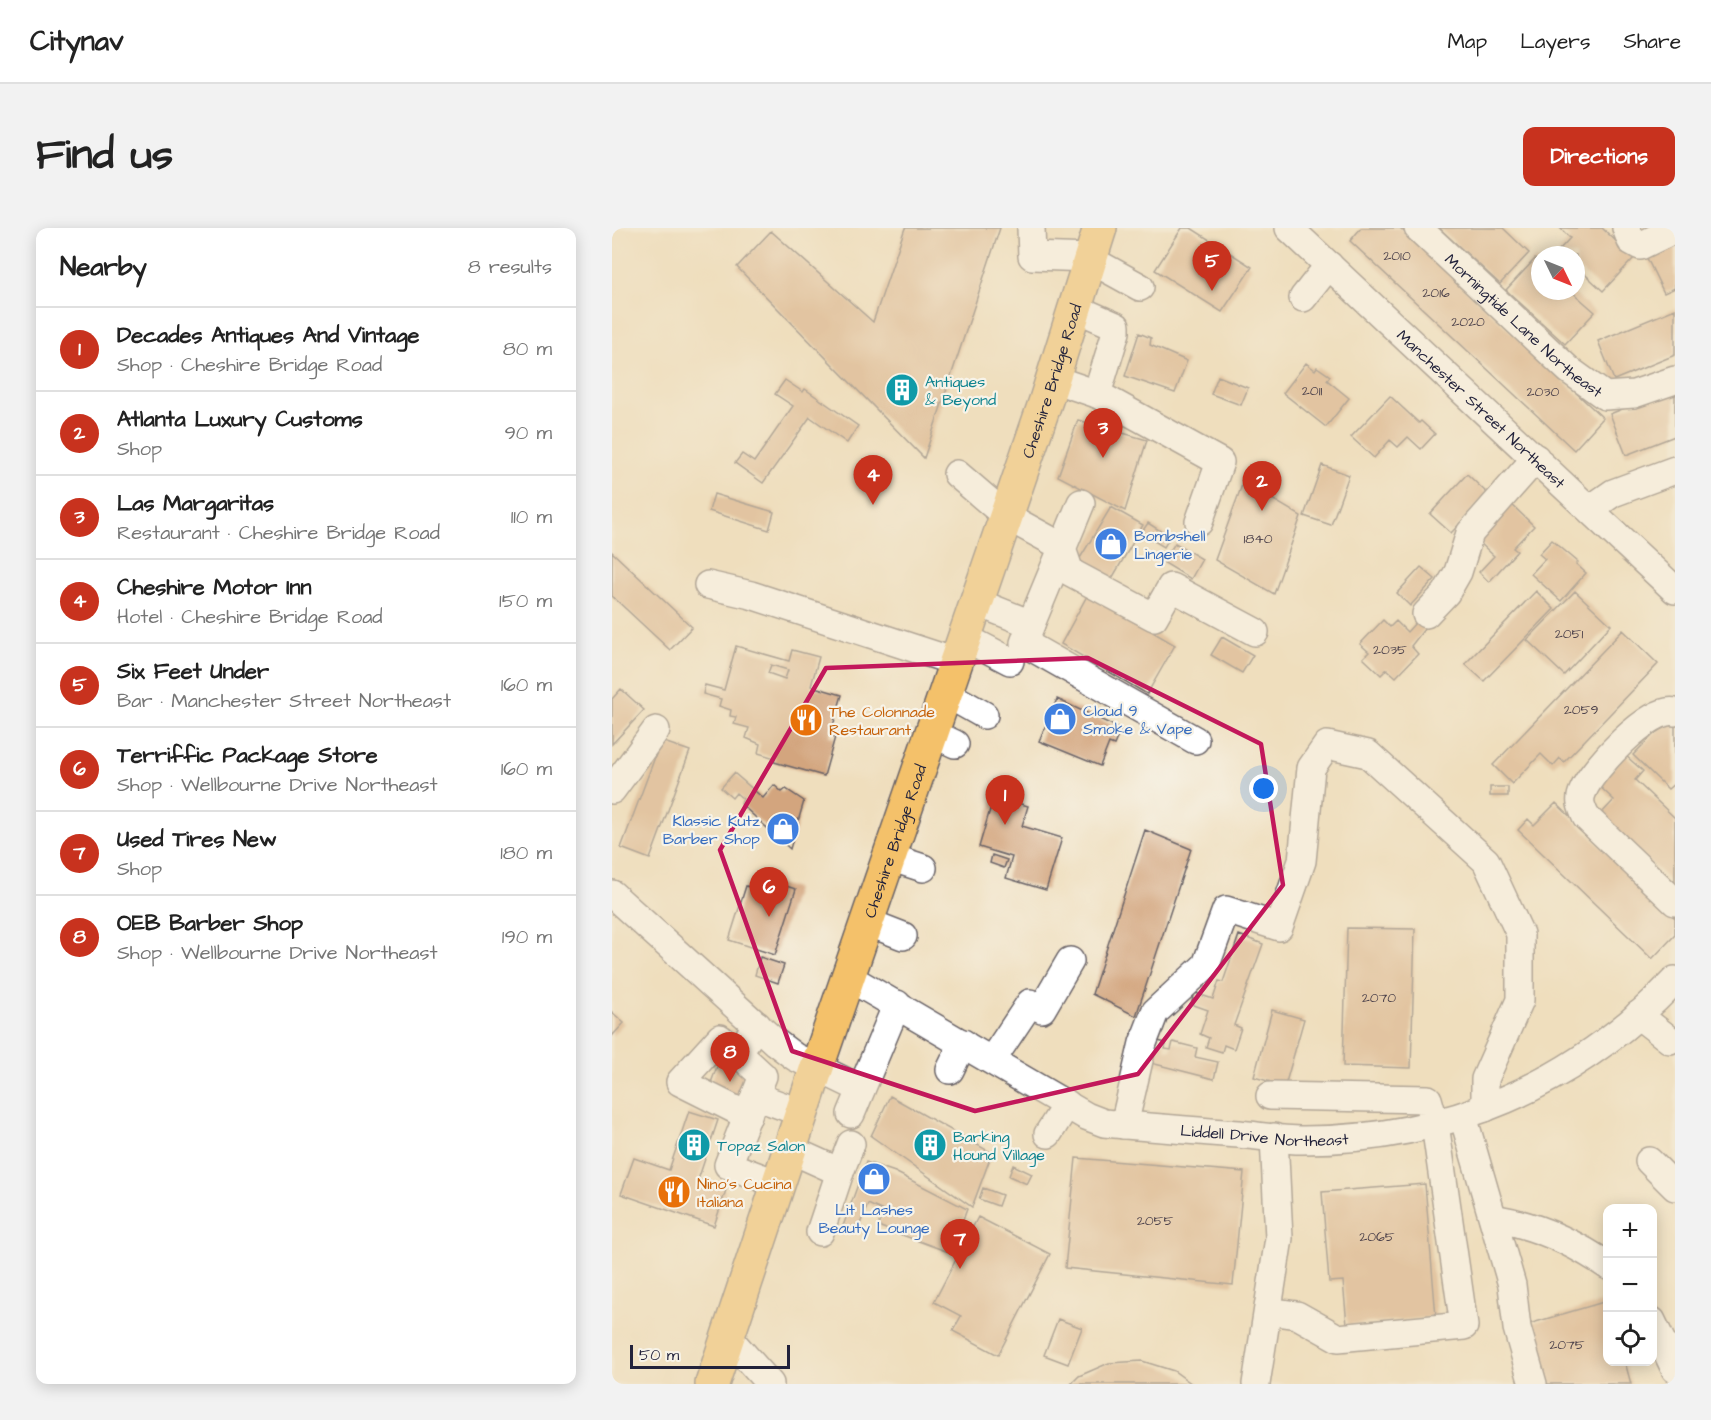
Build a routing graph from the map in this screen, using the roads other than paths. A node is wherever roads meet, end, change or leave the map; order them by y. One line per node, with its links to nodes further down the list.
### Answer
1 (1031, 228): 6 (street)
2 (1288, 228): 7 (street, Manchester Street Northeast)
3 (1418, 228): 12 (street, Morningtide Lane Northeast)
4 (1626, 228): 5 (street)
5 (1675, 229)
6 (1094, 248): 8 (street); 10 (main road, Cheshire Bridge Road)
7 (1329, 266): 9 (street); 14 (street, Manchester Street Northeast)
8 (1140, 286)
9 (1303, 298)
10 (1075, 308): 11 (main road, Cheshire Bridge Road); 13 (street)
11 (1053, 379): 13 (street); 19 (main road, Cheshire Bridge Road)
12 (1675, 380)
13 (1096, 394): 20 (street)
14 (1536, 458): 18 (street, Manchester Street Northeast); 25 (street)
15 (1675, 470): 18 (street)
16 (957, 474): 19 (street)
17 (1081, 503): 21 (street)
18 (1590, 509): 23 (street, Manchester Street Northeast)
19 (1006, 516): 21 (street); 24 (main road, Cheshire Bridge Road)
20 (1199, 522)
21 (1061, 546): 26 (street); 27 (street)
22 (708, 585): 28 (street)
23 (1675, 590)
24 (976, 602): 26 (street); 28 (main road, Cheshire Bridge Road)
25 (1426, 614)
26 (1031, 624): 34 (street)
27 (1255, 632)
28 (960, 650): 29 (street); 30 (main road, Cheshire Bridge Road)
29 (1010, 661)
30 (945, 693): 32 (street); 36 (main road, Cheshire Bridge Road)
31 (1675, 712): 39 (street)
32 (984, 715)
33 (656, 730): 35 (street)
34 (1196, 740)
35 (612, 790)
36 (889, 857): 37 (street); 40 (main road, Cheshire Bridge Road)
37 (923, 868)
38 (612, 894): 47 (street)
39 (1675, 902)
40 (867, 922): 41 (street); 43 (main road, Cheshire Bridge Road)
41 (903, 936)
42 (1070, 961): 51 (street)
43 (848, 977): 45 (street, Liddell Drive Northeast); 52 (main road, Cheshire Bridge Road)
44 (1675, 980): 46 (street, Liddell Drive Northeast)
45 (897, 1004): 49 (street, Liddell Drive Northeast); 54 (street)
46 (1638, 1015): 48 (street); 58 (street, Liddell Drive Northeast)
47 (757, 1025): 50 (street); 52 (street)
48 (1670, 1040)
49 (963, 1043): 51 (street, Liddell Drive Northeast); 53 (street)
50 (738, 1053): 57 (street); 57 (street)
51 (992, 1060): 56 (street, Liddell Drive Northeast)
52 (817, 1067): 54 (street); 59 (main road, Cheshire Bridge Road)
53 (950, 1070)
54 (861, 1089): 60 (street)
55 (1270, 1096): 61 (street)
56 (1067, 1104): 62 (street, Liddell Drive Northeast); 63 (street)
57 (751, 1106): 59 (street); 69 (street)
58 (1474, 1112): 61 (street, Liddell Drive Northeast); 62 (street); 71 (street)
59 (802, 1113): 66 (main road, Cheshire Bridge Road)
60 (851, 1114)
61 (1435, 1124): 64 (street, Liddell Drive Northeast); 74 (street)
62 (1124, 1125): 64 (street, Liddell Drive Northeast)
63 (1048, 1134)
64 (1274, 1137): 74 (street)
65 (851, 1144): 68 (street)
66 (789, 1149): 68 (street); 69 (main road, Cheshire Bridge Road)
67 (1649, 1161): 70 (street)
68 (840, 1172): 72 (street)
69 (778, 1184): 76 (main road, Cheshire Bridge Road)
70 (1675, 1187)
71 (1493, 1218): 73 (street); 81 (street)
72 (820, 1232)
73 (1603, 1263)
74 (1268, 1311): 78 (street)
75 (1657, 1330): 77 (street)
76 (727, 1336): 79 (main road, Cheshire Bridge Road); 80 (street)
77 (1675, 1369)
78 (1257, 1377)
79 (712, 1384)
80 (770, 1384)
81 (1533, 1384)

